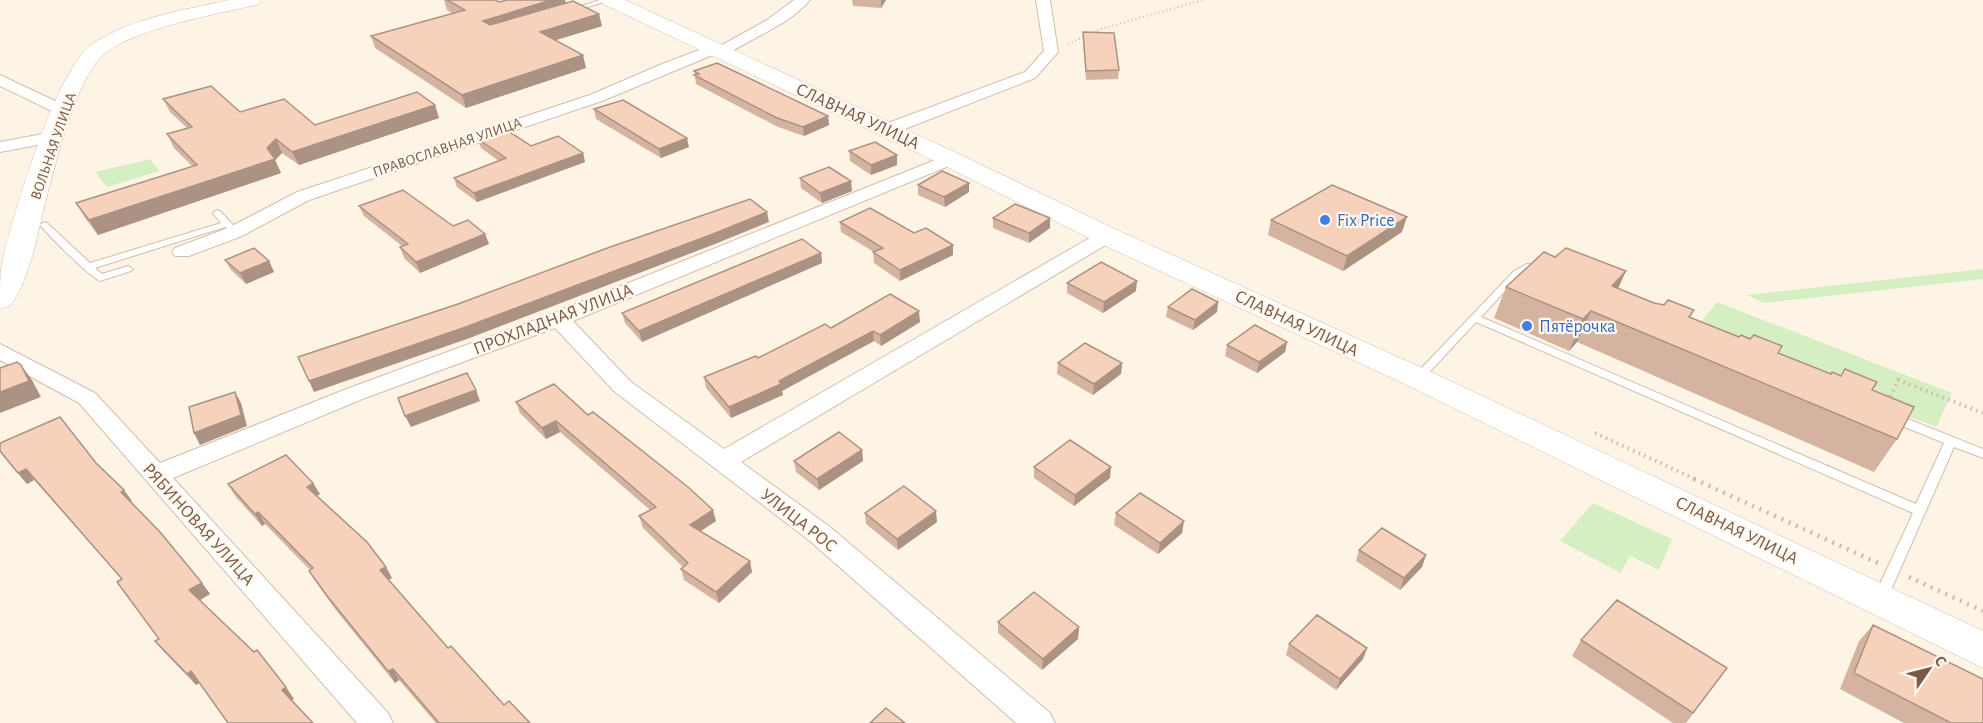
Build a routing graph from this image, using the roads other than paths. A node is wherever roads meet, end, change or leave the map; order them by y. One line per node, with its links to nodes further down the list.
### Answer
1 (252, 0): 8 (street, ВОЛЬНАЯ УЛИЦА)
2 (608, 0): 5 (lane); 6 (street, СЛАВНАЯ УЛИЦА)
3 (803, 0): 6 (street, ПРАВОСЛАВНАЯ УЛИЦА)
4 (1043, 0): 9 (street)
5 (561, 14)
6 (718, 51): 9 (street, СЛАВНАЯ УЛИЦА); 15 (street, ПРАВОСЛАВНАЯ УЛИЦА)
7 (0, 80): 8 (street)
8 (62, 111): 10 (street, ВОЛЬНАЯ УЛИЦА)
9 (886, 130): 12 (street, СЛАВНАЯ УЛИЦА)
10 (53, 136): 11 (street); 21 (street, ВОЛЬНАЯ УЛИЦА)
11 (0, 147)
12 (951, 159): 16 (street, СЛАВНАЯ УЛИЦА); 23 (street, ПРОХЛАДНАЯ УЛИЦА)
13 (217, 213): 15 (lane)
14 (44, 225): 18 (lane)
15 (231, 228): 17 (street, ПРАВОСЛАВНАЯ УЛИЦА); 18 (lane)
16 (1107, 236): 25 (street, СЛАВНАЯ УЛИЦА); 29 (street)
17 (182, 252)
18 (88, 267): 20 (lane)
19 (1553, 268): 22 (lane)
20 (128, 270)
21 (0, 300)
22 (1475, 318): 25 (lane); 31 (lane)
23 (559, 319): 29 (street, УЛИЦА РОС); 30 (street, ПРОХЛАДНАЯ УЛИЦА)
24 (0, 351): 30 (street, РЯБИНОВАЯ УЛИЦА)
25 (1418, 378): 32 (street, СЛАВНАЯ УЛИЦА)
26 (1883, 413): 27 (lane)
27 (1951, 441): 28 (lane); 31 (lane)
28 (1983, 454)
29 (723, 460): 35 (street, УЛИЦА РОС)
30 (155, 476): 34 (street, РЯБИНОВАЯ УЛИЦА)
31 (1920, 511): 32 (lane)
32 (1880, 599): 33 (street, СЛАВНАЯ УЛИЦА)
33 (1983, 650)
34 (377, 723)
35 (1039, 723)

